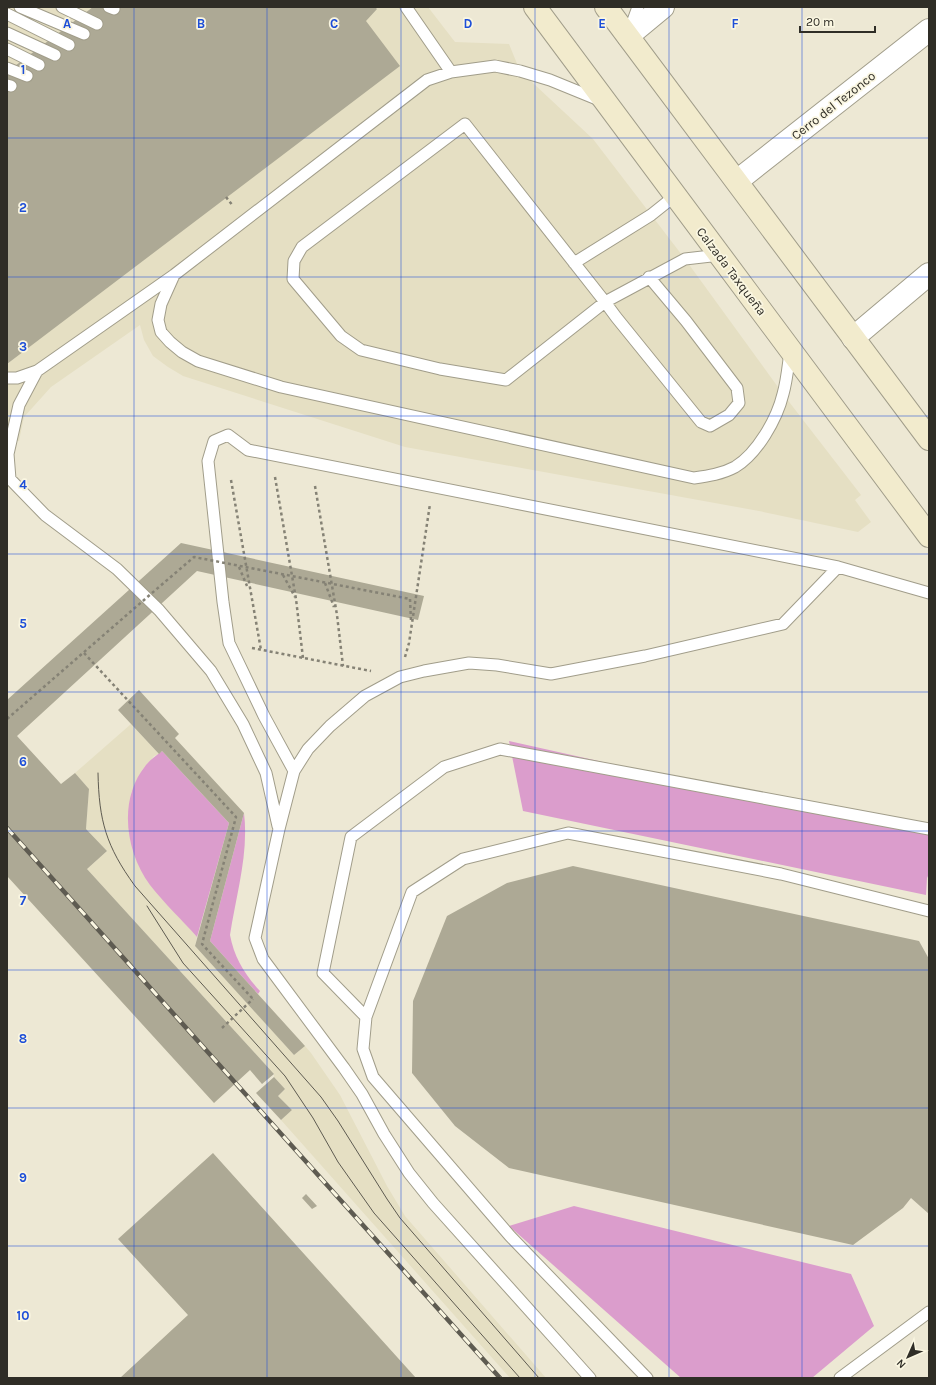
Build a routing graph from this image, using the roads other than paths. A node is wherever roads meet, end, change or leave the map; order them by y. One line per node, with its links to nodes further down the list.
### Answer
1 (20, 7): 13 (lane)
2 (62, 7): 10 (lane)
3 (406, 7): 20 (lane)
4 (535, 7): 22 (main road, Calzada Taxqueña)
5 (606, 7): 14 (main road)
6 (629, 7): 14 (lane)
7 (638, 7): 14 (lane)
8 (663, 7): 14 (street)
9 (7, 14): 15 (lane)
10 (97, 24)
11 (929, 30): 23 (street, Cerro del Tezonco)
12 (7, 33): 17 (lane)
13 (84, 34)
14 (628, 36): 23 (main road)
15 (69, 45)
16 (7, 49): 18 (lane)
17 (55, 55)
18 (40, 65)
19 (7, 68): 21 (lane)
20 (451, 72): 22 (lane); 28 (lane)
21 (27, 76)
22 (606, 102): 24 (main road, Calzada Taxqueña)
23 (737, 181): 31 (main road)
24 (676, 195): 25 (main road, Calzada Taxqueña); 26 (lane)
25 (720, 255): 29 (lane); 32 (main road, Calzada Taxqueña)
26 (574, 263): 30 (lane); 30 (lane)
27 (929, 274): 31 (street)
28 (174, 275): 32 (lane); 33 (lane)
29 (649, 278): 30 (lane); 30 (lane)
30 (605, 302)
31 (853, 338): 35 (main road)
32 (791, 349): 37 (main road, Calzada Taxqueña)
33 (38, 371): 34 (lane); 36 (lane)
34 (7, 378)
35 (929, 439)
36 (9, 478): 42 (lane)
37 (929, 536)
38 (838, 568): 39 (lane); 40 (lane); 40 (lane)
39 (929, 593)
40 (294, 771): 42 (lane)
41 (929, 828): 44 (lane)
42 (279, 829): 46 (lane)
43 (929, 911): 44 (lane)
44 (366, 1017): 47 (lane)
45 (929, 1312): 48 (lane)
46 (590, 1378)
47 (647, 1378)
48 (840, 1378)

